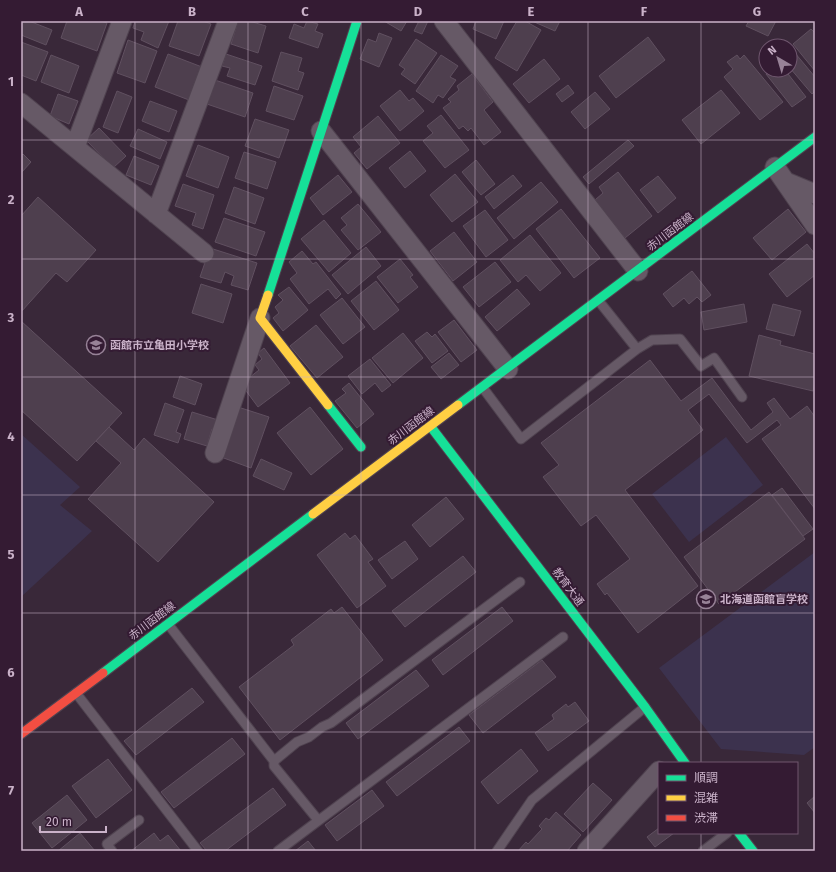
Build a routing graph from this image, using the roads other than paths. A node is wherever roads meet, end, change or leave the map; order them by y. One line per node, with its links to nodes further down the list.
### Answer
1 (122, 21): 8 (street)
2 (228, 21): 11 (street)
3 (358, 21): 6 (main road)
4 (444, 21): 14 (street)
5 (21, 103): 8 (street)
6 (321, 131): 16 (main road); 18 (street)
7 (815, 137): 9 (main road, 赤川函館線)
8 (75, 147): 11 (street)
9 (780, 174): 10 (street); 12 (street); 14 (main road, 赤川函館線)
10 (815, 194)
11 (156, 214): 13 (street)
12 (815, 225)
13 (204, 253)
14 (638, 271): 15 (main road, 赤川函館線)
15 (598, 300): 17 (lane); 18 (main road, 赤川函館線)
16 (260, 318): 22 (main road); 23 (street)
17 (637, 349): 19 (lane); 20 (lane)
18 (508, 368): 19 (main road, 赤川函館線)
19 (483, 388): 21 (main road, 赤川函館線)
20 (742, 397)
21 (430, 427): 25 (main road, 赤川函館線); 28 (main road, 教育大通)
22 (361, 447)
23 (215, 453)
24 (520, 582): 31 (lane)
25 (168, 624): 27 (main road, 赤川函館線); 31 (lane)
26 (563, 637): 34 (lane)
27 (76, 693): 29 (main road, 赤川函館線); 38 (lane)
28 (645, 707): 30 (main road, 教育大通); 40 (lane)
29 (21, 734)
30 (676, 759)
31 (274, 761): 34 (lane)
32 (658, 772): 41 (street)
33 (139, 820): 37 (lane)
34 (318, 820): 39 (lane)
35 (726, 834): 42 (lane)
36 (740, 834): 43 (main road)
37 (112, 851)
38 (198, 851)
39 (278, 851)
40 (497, 851)
41 (587, 851)
42 (704, 851)
43 (753, 851)

